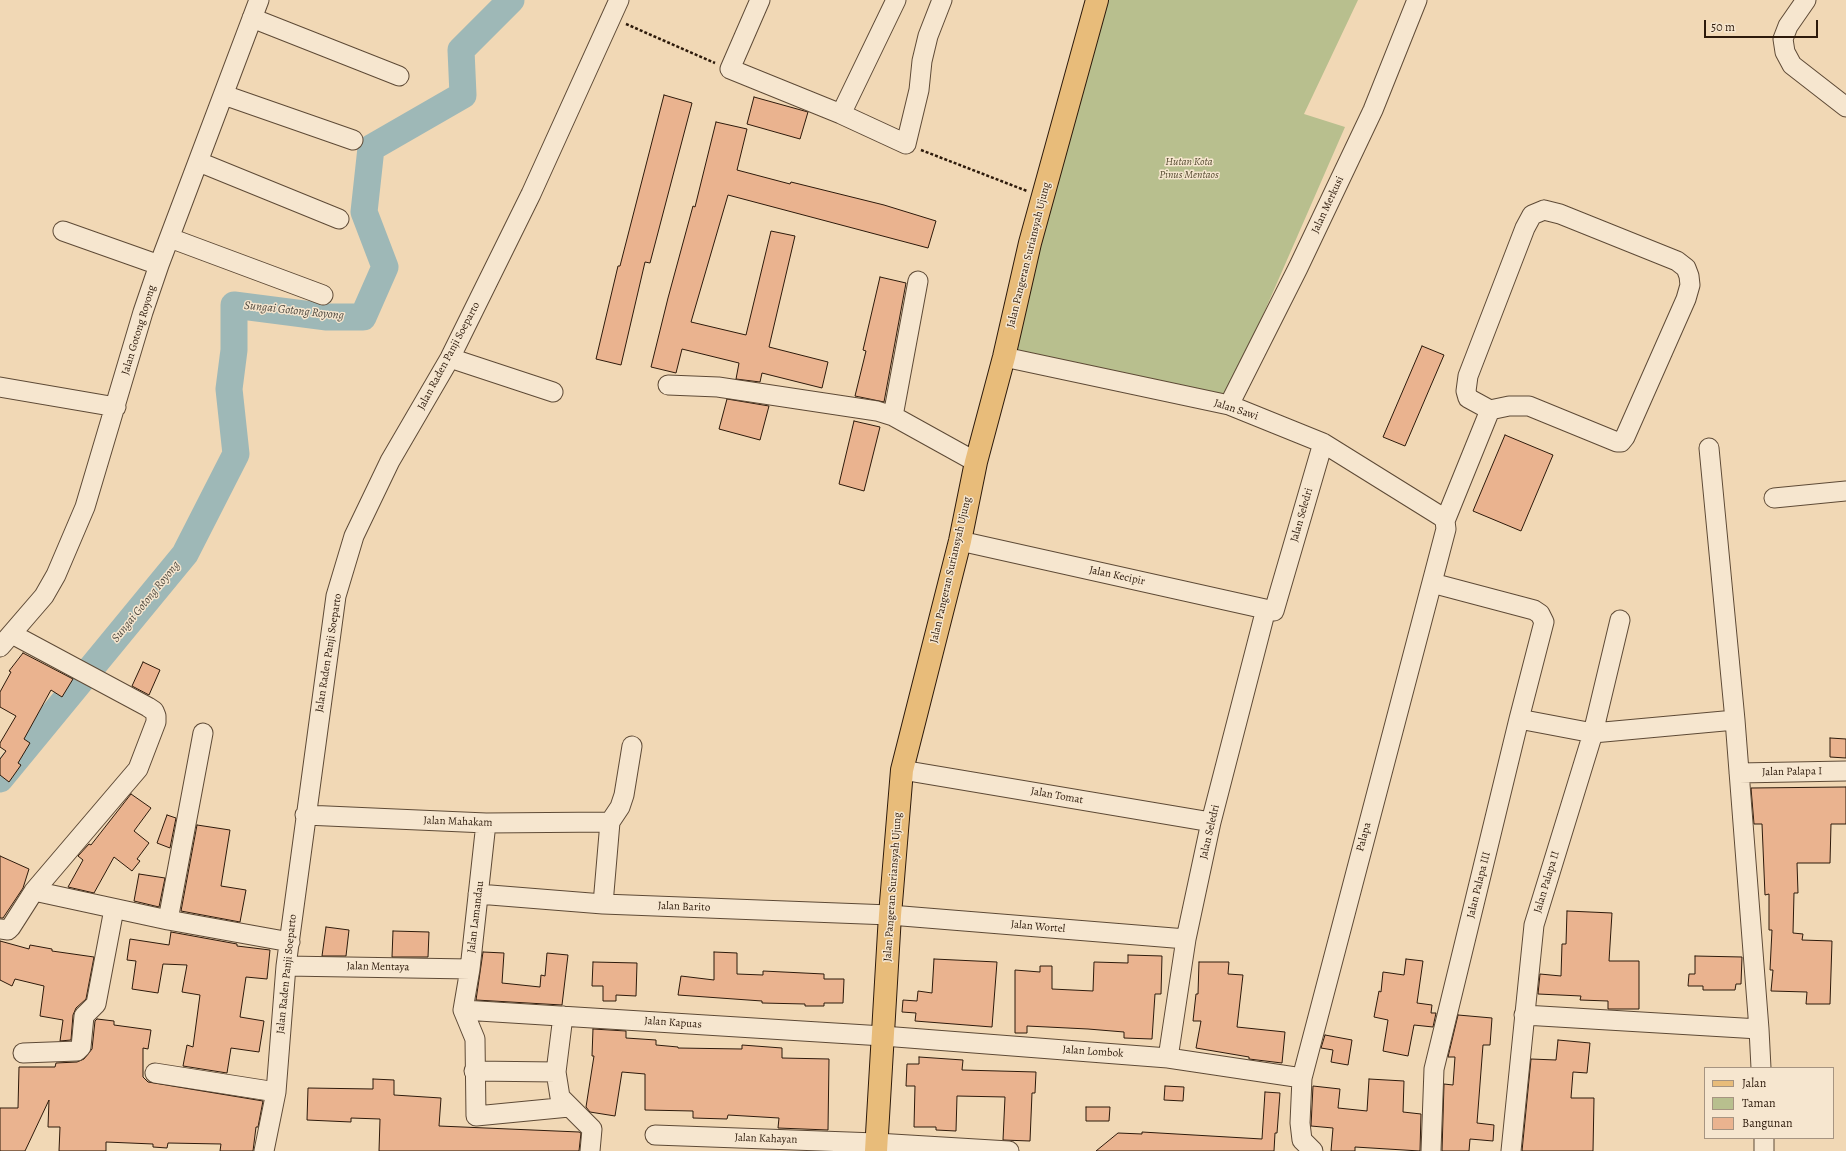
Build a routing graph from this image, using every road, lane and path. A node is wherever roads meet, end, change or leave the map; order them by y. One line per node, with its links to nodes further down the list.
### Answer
1 (259, 0): 9 (street, Jalan Gotong Royong)
2 (619, 0): 10 (street, Jalan Raden Panji Soeparto)
3 (760, 0): 11 (street)
4 (896, 0): 15 (street)
5 (942, 0): 17 (street)
6 (1097, 0): 19 (main road, Jalan Pangeran Suriansyah Ujung)
7 (1417, 0): 31 (street, Jalan Merkusi)
8 (1806, 0): 14 (street)
9 (252, 18): 12 (street); 13 (street, Jalan Gotong Royong)
10 (611, 18): 11 (path); 27 (street, Jalan Raden Panji Soeparto)
11 (730, 69): 15 (street)
12 (399, 76)
13 (224, 95): 16 (street); 18 (street, Jalan Gotong Royong)
14 (1846, 107)
15 (841, 114): 17 (street)
16 (353, 140)
17 (906, 144): 19 (path)
18 (199, 162): 20 (street); 22 (street, Jalan Gotong Royong)
19 (1042, 197): 26 (main road, Jalan Pangeran Suriansyah Ujung)
20 (339, 219)
21 (63, 231): 23 (street)
22 (170, 238): 23 (street, Jalan Gotong Royong); 25 (street)
23 (158, 265): 32 (street, Jalan Gotong Royong)
24 (918, 281): 34 (street)
25 (323, 295)
26 (1004, 357): 31 (street, Jalan Sawi); 37 (main road, Jalan Pangeran Suriansyah Ujung)
27 (450, 358): 30 (street); 54 (street, Jalan Raden Panji Soeparto)
28 (668, 385): 34 (street)
29 (0, 387): 32 (street)
30 (553, 392)
31 (1229, 405): 35 (street, Jalan Sawi)
32 (116, 407): 45 (street, Jalan Gotong Royong)
33 (1490, 410): 33 (street); 40 (street, Palapa)
34 (893, 416): 37 (street)
35 (1323, 443): 40 (street, Jalan Sawi); 43 (street, Jalan Seledri)
36 (1709, 448): 47 (street)
37 (976, 462): 41 (main road, Jalan Pangeran Suriansyah Ujung)
38 (1846, 490): 39 (street)
39 (1774, 498)
40 (1445, 521): 42 (street, Palapa)
41 (960, 541): 43 (street, Jalan Kecipir); 51 (main road, Jalan Pangeran Suriansyah Ujung)
42 (1432, 583): 46 (street, Jalan Palapa III); 80 (street, Palapa)
43 (1270, 610): 56 (street, Jalan Seledri)
44 (1620, 620): 49 (street, Jalan Palapa II)
45 (6, 641): 58 (street)
46 (1519, 719): 49 (street); 90 (street, Jalan Palapa III)
47 (1735, 720): 49 (street); 53 (street)
48 (203, 733): 63 (street)
49 (1592, 733): 70 (street, Jalan Palapa II)
50 (632, 746): 55 (street)
51 (902, 770): 56 (street, Jalan Tomat); 62 (main road, Jalan Pangeran Suriansyah Ujung)
52 (1846, 771): 53 (street, Jalan Palapa I)
53 (1739, 773): 72 (street)
54 (306, 816): 57 (street, Jalan Mahakam); 66 (street, Jalan Raden Panji Soeparto)
55 (610, 822): 57 (street, Jalan Mahakam); 60 (street)
56 (1211, 822): 65 (street, Jalan Seledri)
57 (486, 823): 59 (street, Jalan Lamandau)
58 (34, 891): 61 (street); 64 (street)
59 (478, 894): 60 (street, Jalan Barito); 68 (street, Jalan Lamandau)
60 (603, 904): 62 (street, Jalan Barito)
61 (114, 909): 63 (street); 74 (street)
62 (890, 915): 65 (street, Jalan Wortel); 73 (main road, Jalan Pangeran Suriansyah Ujung)
63 (168, 920): 66 (street)
64 (0, 929)
65 (1186, 939): 75 (street, Jalan Seledri)
66 (290, 942): 67 (street, Jalan Raden Panji Soeparto)
67 (286, 966): 68 (street, Jalan Mentaya); 81 (street, Jalan Raden Panji Soeparto)
68 (470, 969): 69 (street, Jalan Lamandau)
69 (462, 1010): 71 (street, Jalan Kapuas); 77 (street)
70 (1524, 1015): 72 (street); 91 (street, Jalan Palapa II)
71 (563, 1016): 73 (street, Jalan Kapuas); 78 (street)
72 (1759, 1029): 76 (street)
73 (883, 1036): 75 (street, Jalan Lombok); 85 (main road, Jalan Pangeran Suriansyah Ujung)
74 (23, 1053)
75 (1168, 1058): 80 (street, Jalan Lombok)
76 (1761, 1067)
77 (474, 1071): 78 (street); 82 (street)
78 (556, 1072): 82 (street)
79 (155, 1073): 81 (street)
80 (1302, 1078): 89 (street, Palapa)
81 (276, 1092): 86 (street, Jalan Raden Panji Soeparto)
82 (569, 1107): 87 (street)
83 (655, 1135): 85 (street, Jalan Kahayan)
84 (1764, 1139): 92 (street)
85 (876, 1147): 88 (street, Jalan Kahayan)
86 (264, 1151)
87 (590, 1151)
88 (1010, 1151)
89 (1313, 1151)
90 (1431, 1151)
91 (1511, 1151)
92 (1764, 1151)

